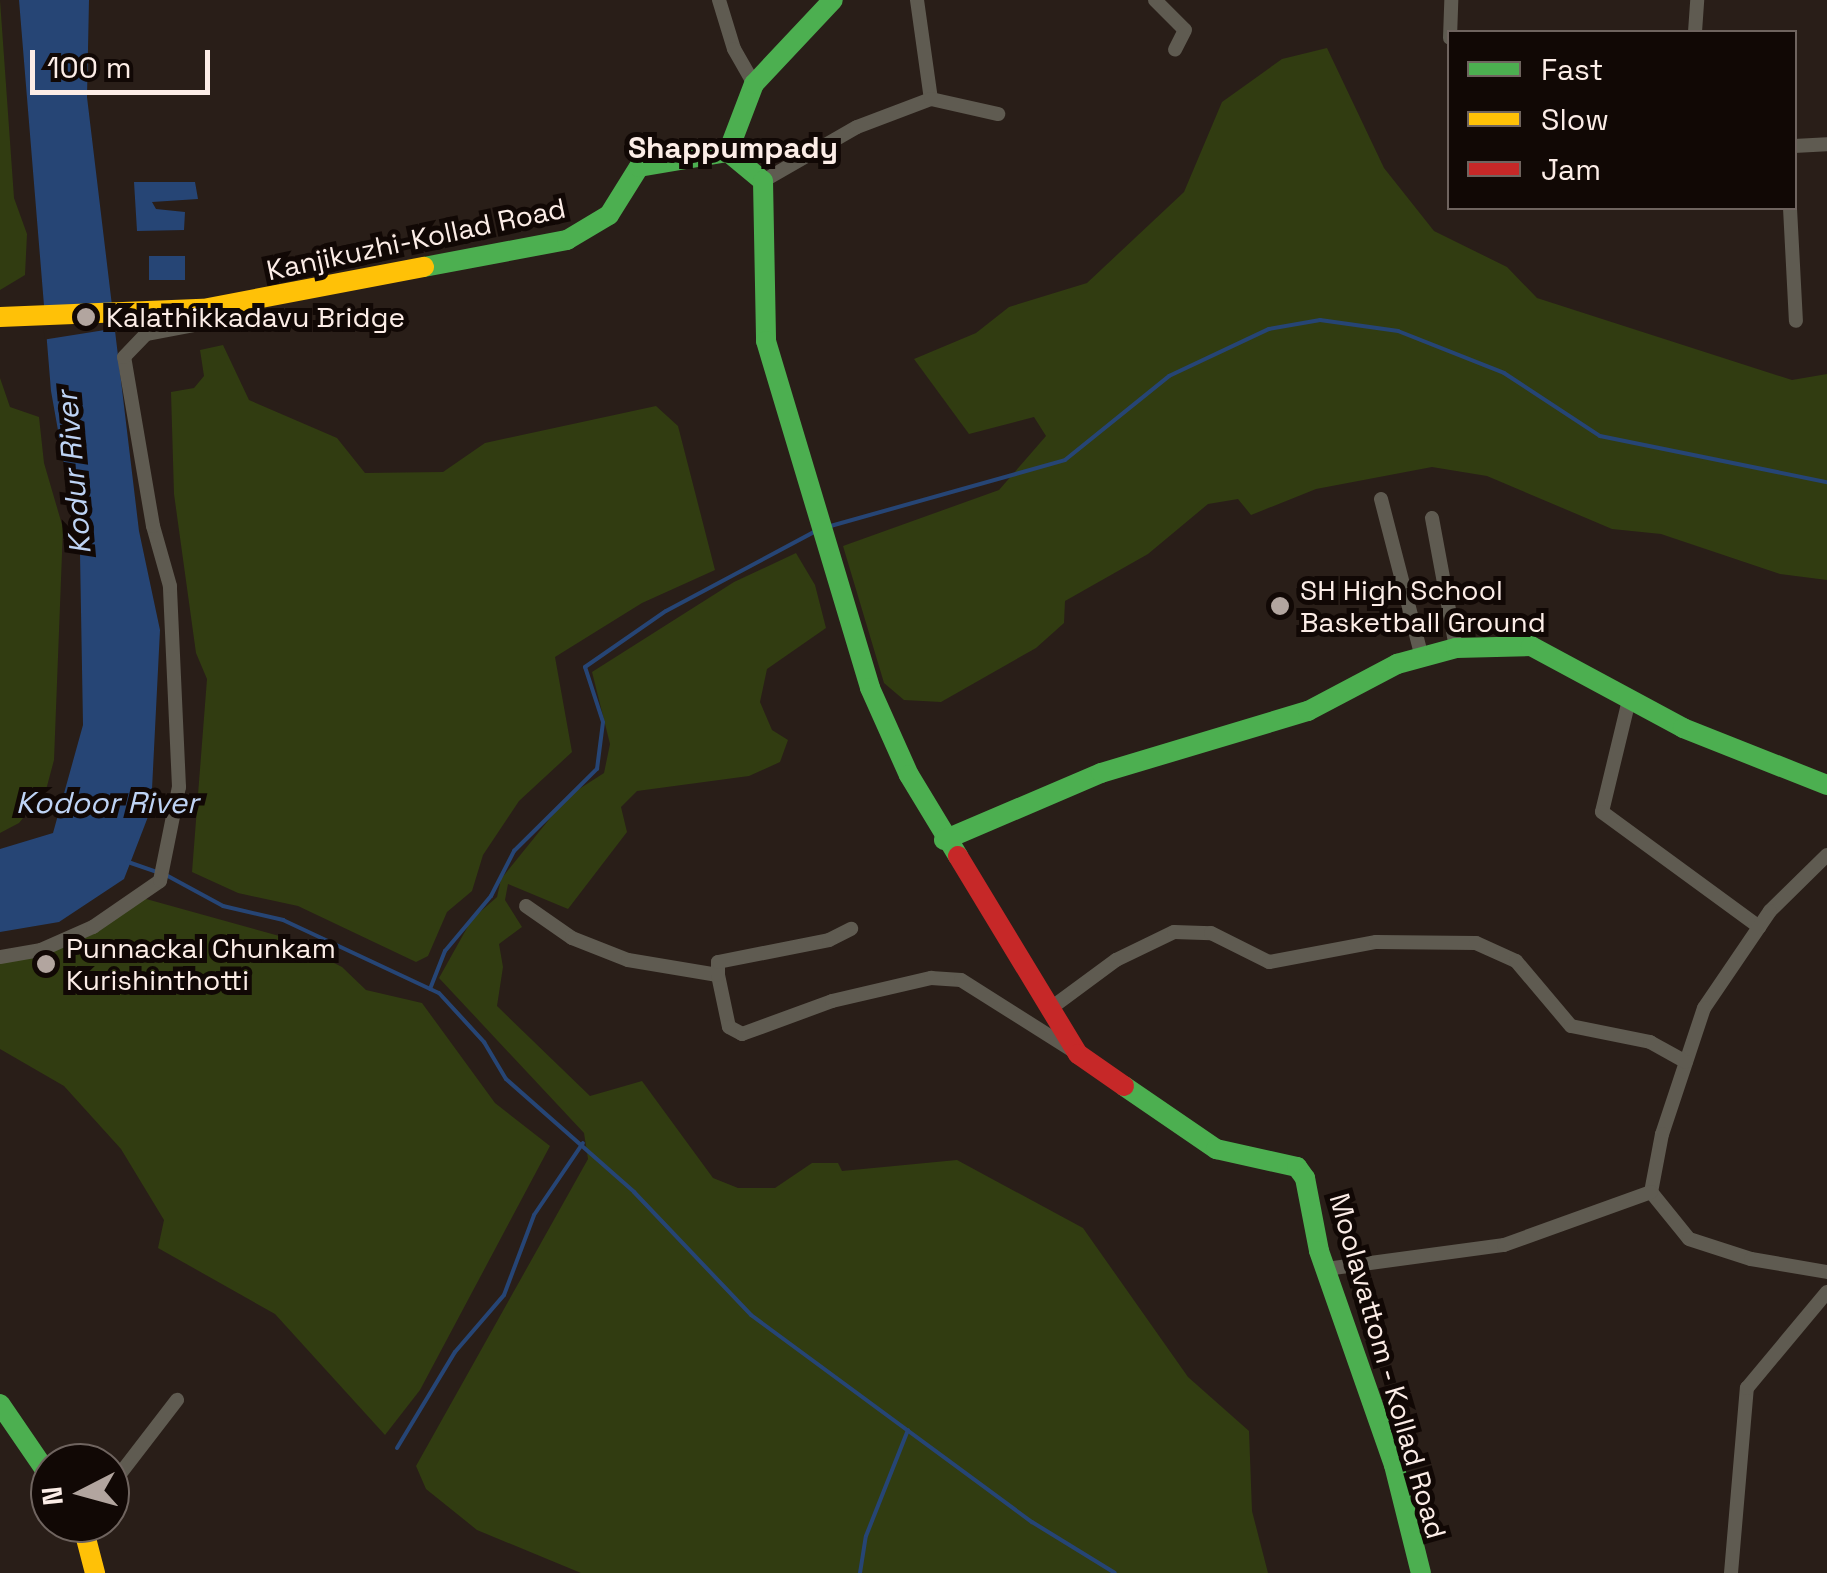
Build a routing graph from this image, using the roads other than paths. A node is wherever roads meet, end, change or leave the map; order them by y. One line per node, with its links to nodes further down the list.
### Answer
1 (719, 0): 11 (street)
2 (833, 0): 7 (main road)
3 (917, 0): 12 (street)
4 (1155, 0): 10 (street)
5 (1451, 0): 8 (street)
6 (1697, 0): 9 (street)
7 (813, 8): 11 (main road)
8 (1450, 30)
9 (1695, 30)
10 (1175, 50)
11 (754, 84): 16 (main road)
12 (931, 98): 13 (street); 17 (street)
13 (998, 114)
14 (1827, 144): 15 (street)
15 (1797, 146)
16 (728, 152): 17 (main road); 19 (main road, Kanjikuzhi-Kollad Road)
17 (763, 181): 28 (main road, Moolavattom - Kollad Road)
18 (1790, 210): 21 (street)
19 (203, 309): 20 (main road, Kanjikuzhi-Kollad Road); 33 (street)
20 (0, 317)
21 (1796, 321)
22 (1380, 499): 25 (street)
23 (1432, 518): 24 (street)
24 (1456, 648): 25 (main road); 26 (main road)
25 (1422, 654): 28 (main road)
26 (1629, 700): 27 (main road); 31 (street)
27 (1827, 785)
28 (944, 840): 35 (main road, Moolavattom - Kollad Road)
29 (1827, 855): 31 (street)
30 (526, 906): 34 (street)
31 (1759, 927): 37 (street)
32 (851, 929): 34 (street)
33 (0, 957)
34 (718, 975): 36 (street)
35 (1051, 1008): 36 (main road, Moolavattom - Kollad Road); 37 (street)
36 (1078, 1054): 39 (main road, Moolavattom - Kollad Road)
37 (1686, 1062): 38 (street)
38 (1651, 1192): 39 (street); 40 (street)
39 (1326, 1269): 48 (main road, Moolavattom - Kollad Road)
40 (1827, 1272)
41 (1827, 1292): 49 (street)
42 (177, 1400): 45 (street)
43 (0, 1404): 44 (main road)
44 (30, 1447)
45 (130, 1461)
46 (91, 1543): 47 (main road)
47 (95, 1573)
48 (1421, 1573)
49 (1731, 1573)

